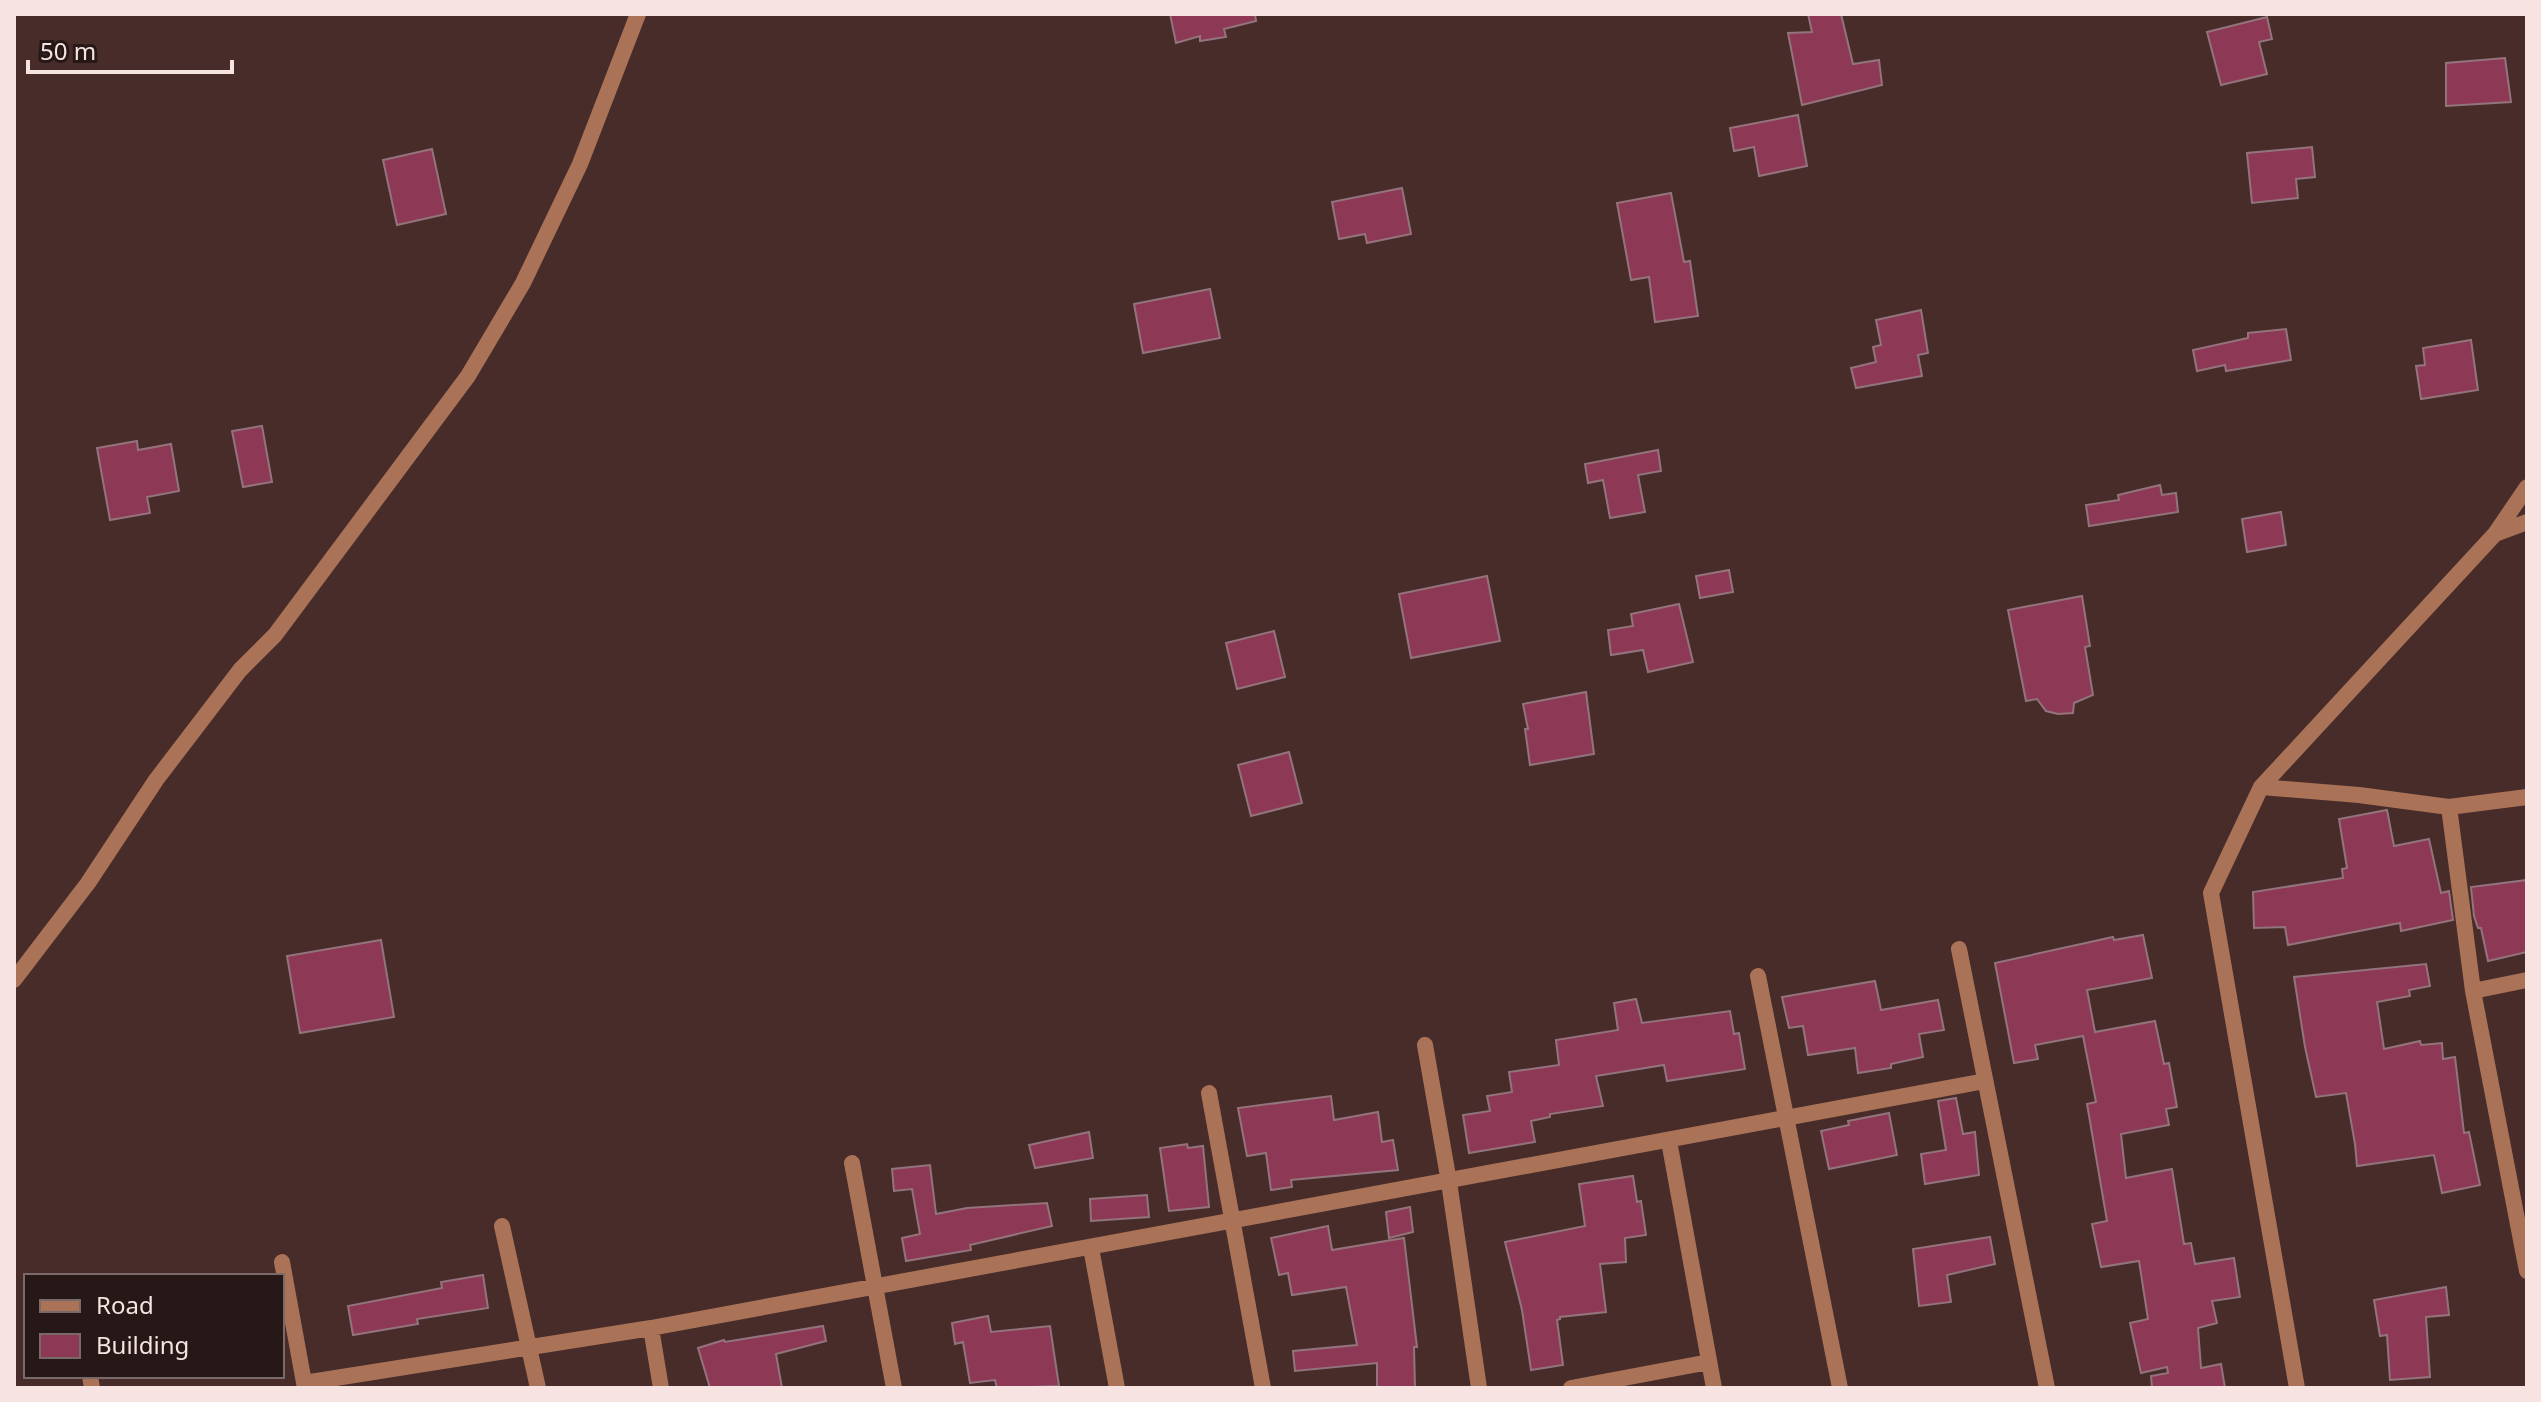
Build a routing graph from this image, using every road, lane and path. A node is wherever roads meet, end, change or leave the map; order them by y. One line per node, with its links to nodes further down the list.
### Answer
1 (638, 14): 10 (street)
2 (2527, 487): 4 (street)
3 (2527, 522): 4 (street)
4 (2495, 534): 5 (street)
5 (2261, 787): 7 (street); 40 (street)
6 (2527, 797): 7 (street)
7 (2449, 807): 12 (street)
8 (1959, 949): 14 (street)
9 (1758, 976): 16 (street)
10 (14, 980)
11 (2527, 980): 12 (street)
12 (2473, 991): 24 (street)
13 (1425, 1045): 19 (street)
14 (1985, 1081): 16 (street); 39 (street)
15 (1209, 1093): 20 (street)
16 (1786, 1119): 17 (street); 38 (street)
17 (1669, 1141): 19 (street); 28 (street)
18 (852, 1163): 25 (street)
19 (1449, 1182): 20 (street); 35 (street)
20 (1233, 1220): 22 (street); 34 (street)
21 (502, 1226): 27 (street)
22 (1091, 1248): 25 (street); 33 (street)
23 (282, 1262): 29 (street)
24 (2527, 1271)
25 (875, 1285): 26 (street); 32 (street)
26 (651, 1328): 27 (street); 31 (street)
27 (529, 1348): 29 (street); 30 (street)
28 (1709, 1362): 36 (street); 37 (street)
29 (305, 1385)
30 (538, 1388)
31 (661, 1388)
32 (894, 1388)
33 (1117, 1388)
34 (1263, 1388)
35 (1479, 1388)
36 (1571, 1388)
37 (1714, 1388)
38 (1840, 1388)
39 (2047, 1388)
40 (2297, 1388)

